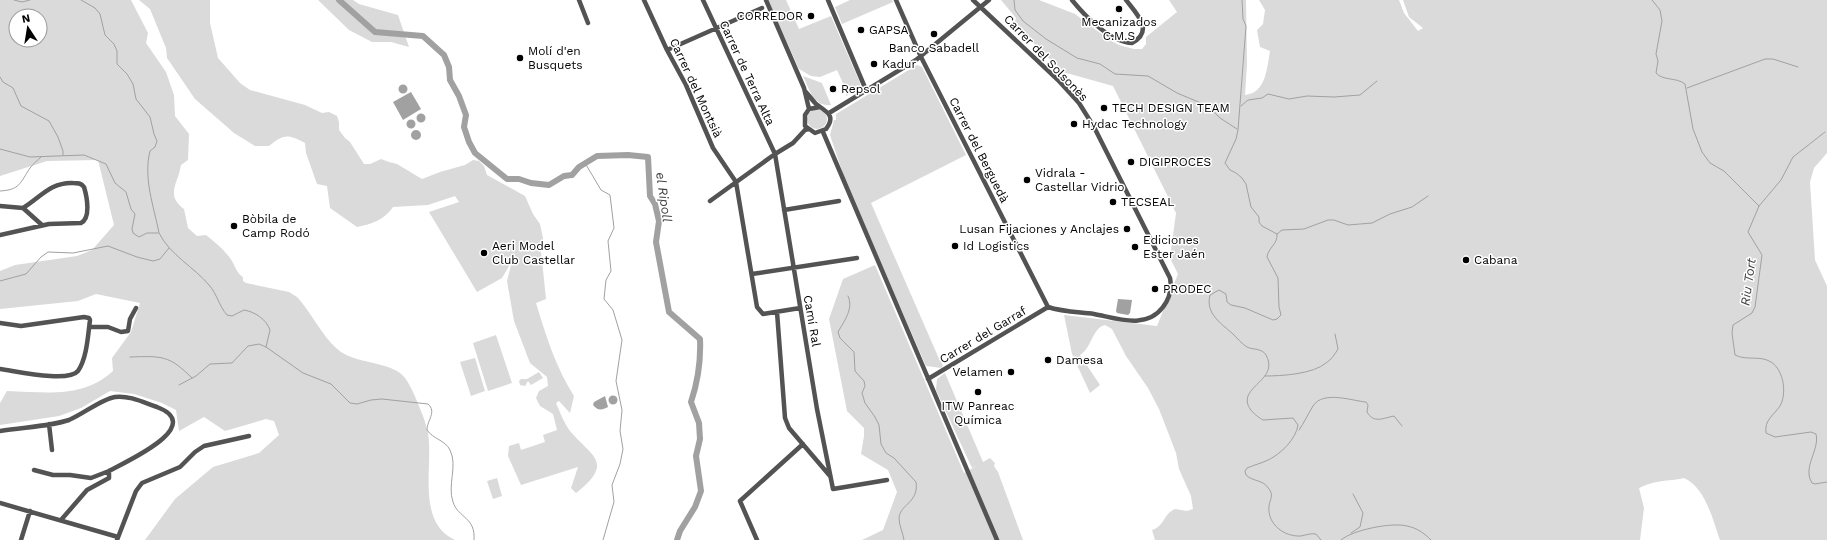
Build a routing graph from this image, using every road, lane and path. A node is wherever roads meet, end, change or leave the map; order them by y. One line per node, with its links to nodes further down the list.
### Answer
1 (579, 0): 13 (street)
2 (644, 0): 15 (street, Carrer del Montsià)
3 (703, 0): 14 (street, Carrer de Terra Alta)
4 (766, 0): 17 (street)
5 (828, 0): 18 (street)
6 (896, 0): 16 (street, Carrer del Berguedà)
7 (973, 0): 11 (street, Carrer del Solsonès)
8 (989, 0): 11 (street)
9 (1072, 0): 10 (street)
10 (1126, 0)
11 (981, 7): 16 (street); 38 (street, Carrer del Solsonès)
12 (762, 8): 14 (street)
13 (588, 23)
14 (715, 28): 15 (street); 24 (street, Carrer de Terra Alta)
15 (666, 50): 25 (street, Carrer del Montsià)
16 (921, 57): 18 (street); 38 (street, Carrer del Berguedà)
17 (804, 88): 19 (street); 20 (street)
18 (866, 90): 21 (street)
19 (820, 107): 20 (street); 21 (street)
20 (809, 109): 22 (street)
21 (829, 113): 23 (street)
22 (808, 129): 23 (street); 24 (street)
23 (823, 132): 43 (street)
24 (775, 154): 25 (street); 30 (street, Camí Ral)
25 (736, 182): 26 (street); 35 (street)
26 (710, 202)
27 (839, 202): 30 (street)
28 (0, 206): 29 (street)
29 (23, 208): 31 (street); 31 (street)
30 (784, 210): 34 (street, Camí Ral)
31 (42, 226): 32 (street)
32 (0, 235)
33 (857, 258): 34 (street)
34 (794, 268): 35 (street); 37 (street, Camí Ral)
35 (752, 274): 39 (street)
36 (136, 308): 41 (street)
37 (800, 308): 39 (street); 51 (street, Camí Ral)
38 (1048, 308): 43 (street, Carrer del Garraf)
39 (777, 312): 47 (street)
40 (0, 323): 41 (street)
41 (89, 327): 42 (street)
42 (0, 369)
43 (928, 379): 59 (street)
44 (49, 424): 45 (street); 48 (street); 50 (street)
45 (0, 431)
46 (248, 436): 56 (street)
47 (803, 444): 51 (street); 58 (street)
48 (52, 450)
49 (34, 470): 50 (street)
50 (109, 471): 55 (street)
51 (830, 476): 52 (street, Camí Ral)
52 (887, 480)
53 (0, 503): 54 (street)
54 (30, 511): 55 (street); 57 (street)
55 (61, 520): 56 (street)
56 (117, 539)
57 (21, 540)
58 (757, 540)
59 (997, 540)

